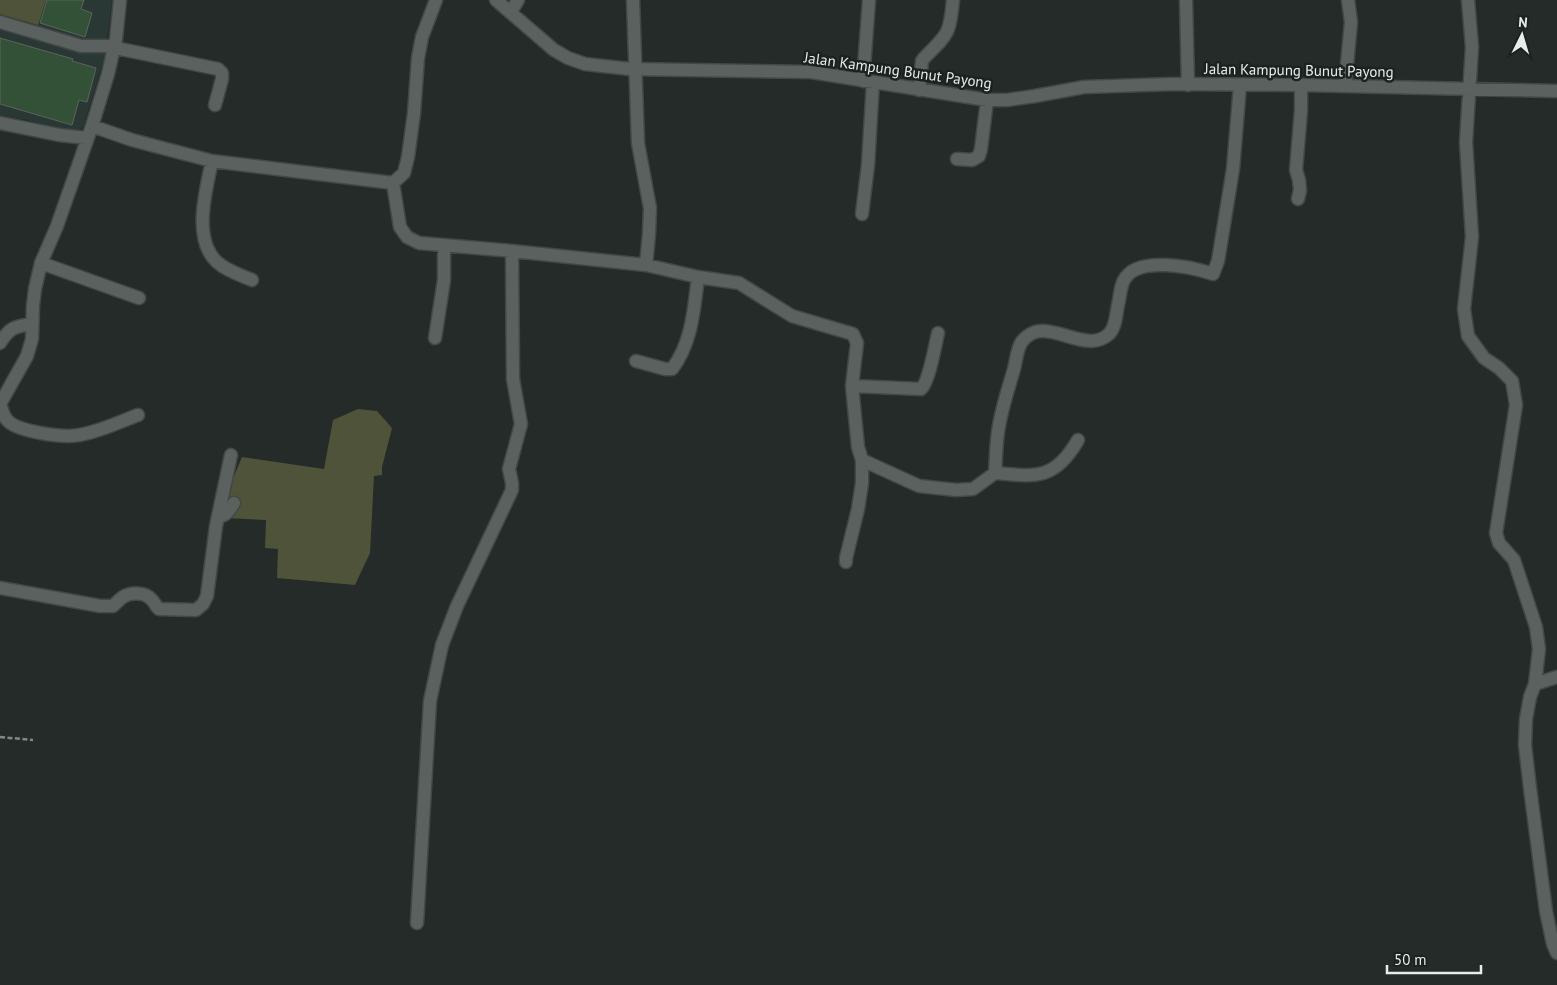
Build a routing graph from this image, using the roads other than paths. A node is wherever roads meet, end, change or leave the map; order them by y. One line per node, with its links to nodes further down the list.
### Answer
1 (120, 0): 13 (street)
2 (436, 0): 30 (street)
3 (496, 0): 11 (street, Jalan Kampung Bunut Payong)
4 (518, 0): 11 (street)
5 (633, 0): 14 (street)
6 (869, 0): 15 (street)
7 (953, 0): 20 (street)
8 (1186, 0): 16 (street)
9 (1348, 0): 19 (street)
10 (1468, 0): 21 (street)
11 (511, 12): 14 (street, Jalan Kampung Bunut Payong)
12 (0, 22): 13 (street)
13 (114, 48): 24 (street); 26 (street)
14 (635, 69): 15 (street, Jalan Kampung Bunut Payong); 36 (street)
15 (868, 82): 20 (street, Jalan Kampung Bunut Payong); 32 (street)
16 (1188, 84): 17 (street, Jalan Kampung Bunut Payong); 23 (street, Jalan Kampung Bunut Payong)
17 (1240, 85): 18 (street, Jalan Kampung Bunut Payong); 51 (street)
18 (1301, 85): 19 (street, Jalan Kampung Bunut Payong); 31 (street)
19 (1345, 86): 21 (street, Jalan Kampung Bunut Payong)
20 (919, 90): 23 (street, Jalan Kampung Bunut Payong)
21 (1470, 90): 22 (street, Jalan Kampung Bunut Payong); 57 (street)
22 (1557, 91)
23 (987, 100): 28 (street)
24 (215, 105)
25 (0, 123): 27 (street)
26 (92, 126): 27 (street); 29 (street)
27 (87, 138): 35 (street)
28 (957, 159)
29 (212, 161): 30 (street); 38 (street)
30 (393, 183): 33 (street)
31 (1298, 200)
32 (862, 214)
33 (444, 245): 34 (street); 42 (street)
34 (512, 251): 36 (street); 58 (street)
35 (41, 263): 39 (street); 40 (street)
36 (646, 265): 37 (street)
37 (698, 277): 44 (street); 45 (street)
38 (252, 280)
39 (139, 298)
40 (32, 324): 43 (street); 46 (street)
41 (938, 333): 45 (street)
42 (436, 338)
43 (0, 343)
44 (636, 361)
45 (852, 386): 50 (street)
46 (0, 404): 47 (street)
47 (138, 416)
48 (1078, 440): 51 (street)
49 (231, 454): 53 (street)
50 (862, 460): 51 (street); 54 (street)
51 (995, 473)
52 (234, 502): 53 (street)
53 (218, 516): 55 (street)
54 (846, 562)
55 (0, 588)
56 (1557, 677): 57 (street)
57 (1534, 684): 59 (street)
58 (417, 923)
59 (1557, 952)

